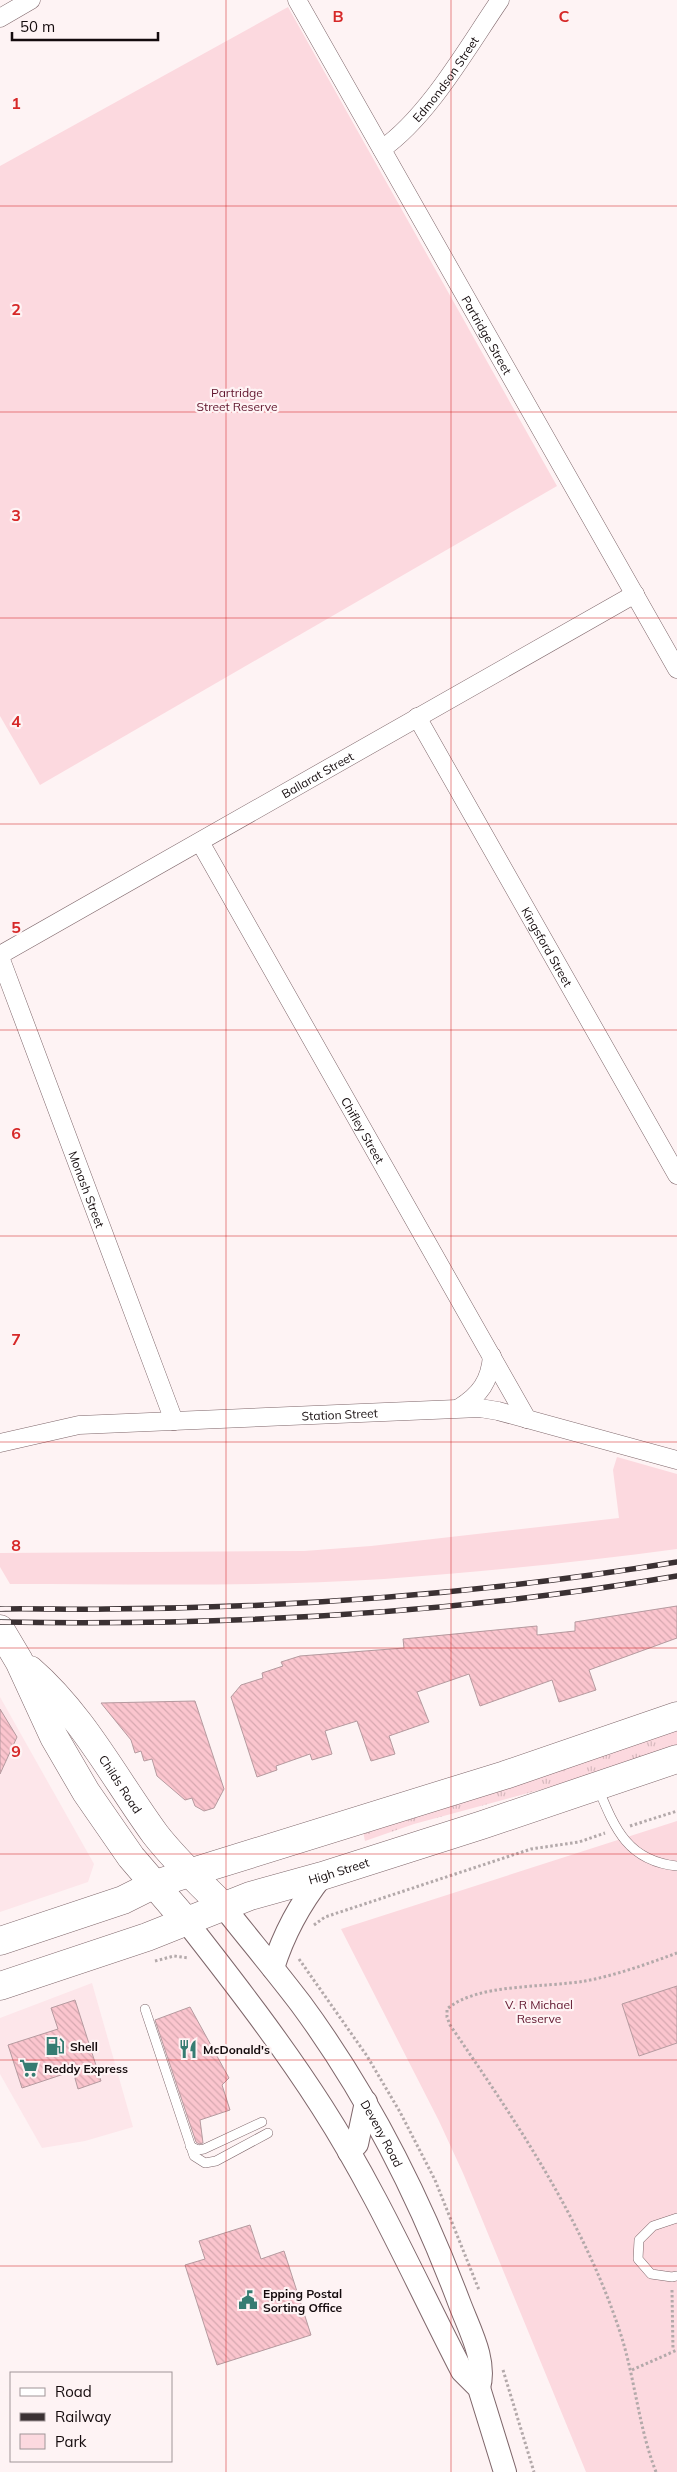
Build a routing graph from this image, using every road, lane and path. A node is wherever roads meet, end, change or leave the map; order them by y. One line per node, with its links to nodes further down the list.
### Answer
1 (31, 0): 4 (street)
2 (297, 0): 5 (street, Partridge Street)
3 (500, 0): 5 (street, Edmondson Street)
4 (0, 18)
5 (382, 149): 6 (street, Partridge Street)
6 (634, 594): 7 (street, Partridge Street); 8 (street, Ballarat Street)
7 (677, 668)
8 (417, 717): 9 (street, Ballarat Street); 11 (street, Kingsford Street)
9 (200, 842): 10 (street, Ballarat Street); 12 (street, Chifley Street)
10 (0, 956): 15 (street, Monash Street)
11 (677, 1175)
12 (492, 1356): 13 (street); 14 (street, Chifley Street)
13 (459, 1408): 14 (street, Station Street); 15 (street, Station Street)
14 (527, 1419): 17 (street, Station Street)
15 (174, 1421): 16 (street, Station Street)
16 (0, 1443)
17 (677, 1460)
18 (0, 1629): 19 (main road, Childs Road)
19 (15, 1662): 26 (main road, Childs Road); 28 (main road, Childs Road)
20 (677, 1716): 26 (main road)
21 (677, 1759): 22 (main road, High Street)
22 (597, 1786): 24 (lane); 27 (main road, High Street)
23 (677, 1811): 24 (path)
24 (616, 1830): 25 (lane); 31 (path)
25 (677, 1866)
26 (189, 1873): 28 (main road); 29 (main road, Childs Road)
27 (322, 1876): 29 (main road, High Street); 36 (street)
28 (153, 1885): 30 (main road, Childs Road); 32 (main road)
29 (223, 1906): 30 (main road, High Street); 36 (street, Deveny Road)
30 (186, 1921): 34 (street, Deveny Road); 37 (main road, High Street)
31 (309, 1930)
32 (0, 1941)
33 (677, 1952): 47 (path)
34 (211, 1953): 35 (path); 43 (street, Deveny Road)
35 (150, 1962)
36 (273, 1968): 39 (street, Deveny Road)
37 (0, 1986)
38 (145, 2009): 42 (lane)
39 (366, 2102): 43 (street); 48 (street, Deveny Road)
40 (262, 2122): 42 (lane)
41 (268, 2133): 42 (lane)
42 (190, 2146)
43 (349, 2152): 48 (street, Deveny Road)
44 (677, 2218): 45 (lane)
45 (674, 2276): 46 (path)
46 (675, 2350): 47 (path)
47 (632, 2370): 50 (path)
48 (479, 2388): 49 (street, Deveny Road)
49 (505, 2472)
50 (656, 2472)

